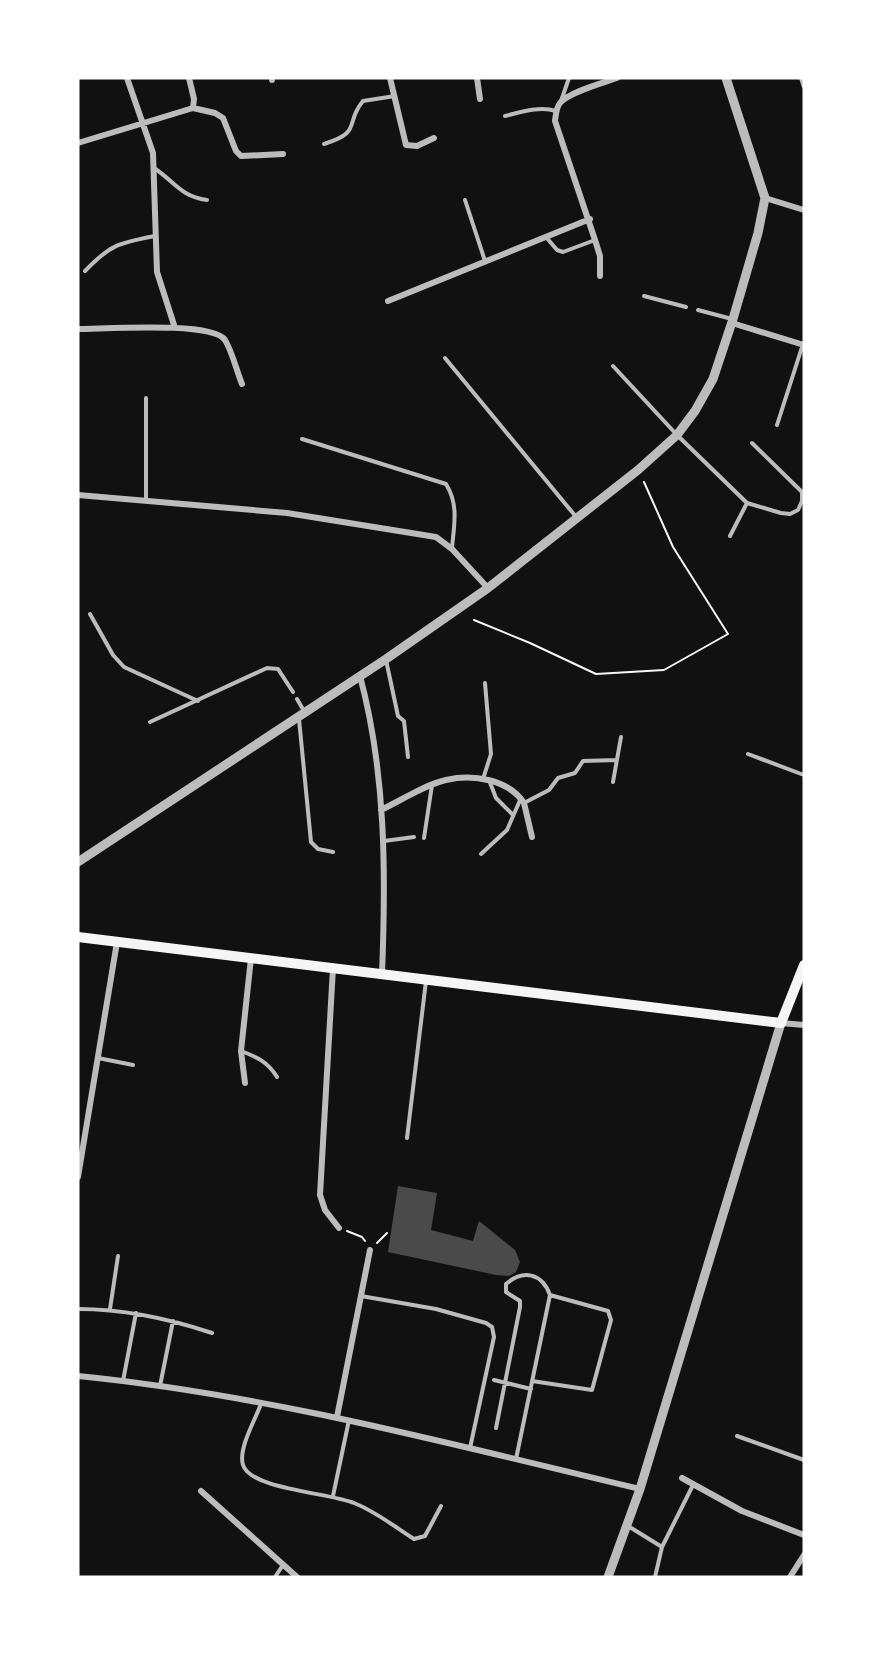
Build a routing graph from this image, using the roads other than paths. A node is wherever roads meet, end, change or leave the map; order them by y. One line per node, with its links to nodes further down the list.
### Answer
1 (127, 78): 16 (street)
2 (189, 78): 13 (street)
3 (390, 78): 10 (street)
4 (477, 78): 11 (street)
5 (569, 78): 12 (lane)
6 (617, 78): 12 (street)
7 (726, 78): 22 (street)
8 (801, 78): 9 (lane)
9 (804, 87)
10 (395, 96): 17 (street); 19 (lane)
11 (480, 99)
12 (561, 101): 14 (street)
13 (193, 108): 16 (street); 20 (street)
14 (556, 111): 15 (lane); 26 (street)
15 (506, 117)
16 (144, 123): 18 (street); 21 (street)
17 (434, 138)
18 (78, 143)
19 (324, 144)
20 (284, 154)
21 (154, 168): 23 (lane); 27 (street)
22 (765, 198): 25 (street); 37 (street)
23 (207, 200)
24 (465, 200): 30 (lane)
25 (804, 210)
26 (590, 219): 28 (street); 29 (street)
27 (155, 236): 31 (lane); 38 (street)
28 (546, 237): 29 (lane); 30 (street)
29 (596, 240): 32 (street)
30 (485, 261): 34 (street)
31 (85, 271)
32 (600, 276)
33 (644, 296): 35 (lane)
34 (388, 301)
35 (686, 307)
36 (698, 310): 37 (lane)
37 (733, 321): 40 (street); 46 (street)
38 (175, 328): 39 (street); 43 (street)
39 (78, 329)
40 (804, 344): 45 (lane)
41 (445, 358): 52 (lane)
42 (613, 366): 46 (lane)
43 (242, 384)
44 (146, 398): 50 (lane)
45 (777, 425)
46 (677, 435): 51 (lane); 52 (street)
47 (302, 439): 54 (lane)
48 (752, 443): 51 (lane)
49 (78, 495): 50 (street)
50 (146, 501): 54 (street)
51 (747, 502): 53 (lane)
52 (577, 518): 55 (street)
53 (730, 536)
54 (452, 549): 55 (street)
55 (488, 588): 57 (street)
56 (90, 614): 62 (lane)
57 (386, 659): 58 (street); 67 (lane)
58 (360, 676): 63 (street); 74 (street)
59 (485, 682): 70 (lane)
60 (292, 692): 62 (lane)
61 (297, 699): 63 (lane)
62 (198, 701): 64 (lane)
63 (302, 714): 80 (lane); 82 (street)
64 (150, 722)
65 (621, 737): 68 (lane)
66 (748, 754): 69 (lane)
67 (408, 757)
68 (617, 760): 71 (lane); 73 (lane)
69 (804, 775)
70 (486, 780): 72 (street); 73 (street); 75 (lane)
71 (613, 782)
72 (432, 785): 74 (street); 78 (lane)
73 (522, 800): 75 (lane); 77 (street)
74 (381, 810): 79 (street)
75 (513, 815): 81 (lane)
76 (414, 837): 79 (lane)
77 (532, 837)
78 (424, 838)
79 (383, 842): 88 (street)
80 (333, 852)
81 (481, 854)
82 (78, 862)
83 (78, 937): 84 (main road)
84 (117, 942): 85 (main road); 93 (street)
85 (251, 958): 87 (main road); 92 (street)
86 (804, 965): 90 (main road)
87 (333, 968): 88 (main road); 99 (street)
88 (382, 974): 89 (main road)
89 (426, 980): 90 (main road); 97 (lane)
90 (781, 1023): 91 (street); 126 (street)
91 (804, 1025)
92 (242, 1051): 95 (lane); 96 (street)
93 (98, 1057): 94 (lane); 98 (street)
94 (133, 1065)
95 (277, 1077)
96 (245, 1083)
97 (407, 1138)
98 (78, 1177)
99 (339, 1228)
100 (370, 1250): 103 (street)
101 (118, 1256): 105 (lane)
102 (550, 1294): 112 (lane); 112 (lane); 113 (lane)
103 (361, 1296): 117 (street); 121 (lane)
104 (78, 1309): 105 (lane)
105 (111, 1309): 106 (lane)
106 (136, 1313): 107 (lane); 111 (lane)
107 (173, 1320): 108 (lane); 114 (lane)
108 (212, 1333)
109 (78, 1376): 111 (street)
110 (494, 1380): 113 (lane)
111 (123, 1381): 114 (street)
112 (532, 1381): 115 (lane)
113 (505, 1383): 115 (lane); 119 (lane)
114 (160, 1387): 116 (street)
115 (531, 1389): 122 (lane)
116 (261, 1404): 117 (street); 128 (lane)
117 (337, 1417): 118 (street)
118 (349, 1420): 121 (street); 128 (lane)
119 (496, 1428)
120 (738, 1436): 123 (lane)
121 (470, 1449): 122 (street)
122 (516, 1460): 126 (street)
123 (804, 1460)
124 (682, 1478): 125 (street)
125 (693, 1485): 131 (street); 132 (lane)
126 (640, 1490): 130 (street)
127 (201, 1491): 134 (street)
128 (333, 1496): 129 (lane)
129 (441, 1506)
130 (628, 1526): 132 (lane); 137 (street)
131 (804, 1535)
132 (662, 1547): 138 (lane)
133 (804, 1555): 139 (street)
134 (283, 1565): 135 (lane); 136 (street)
135 (274, 1577)
136 (297, 1577)
137 (608, 1577)
138 (655, 1577)
139 (790, 1577)

